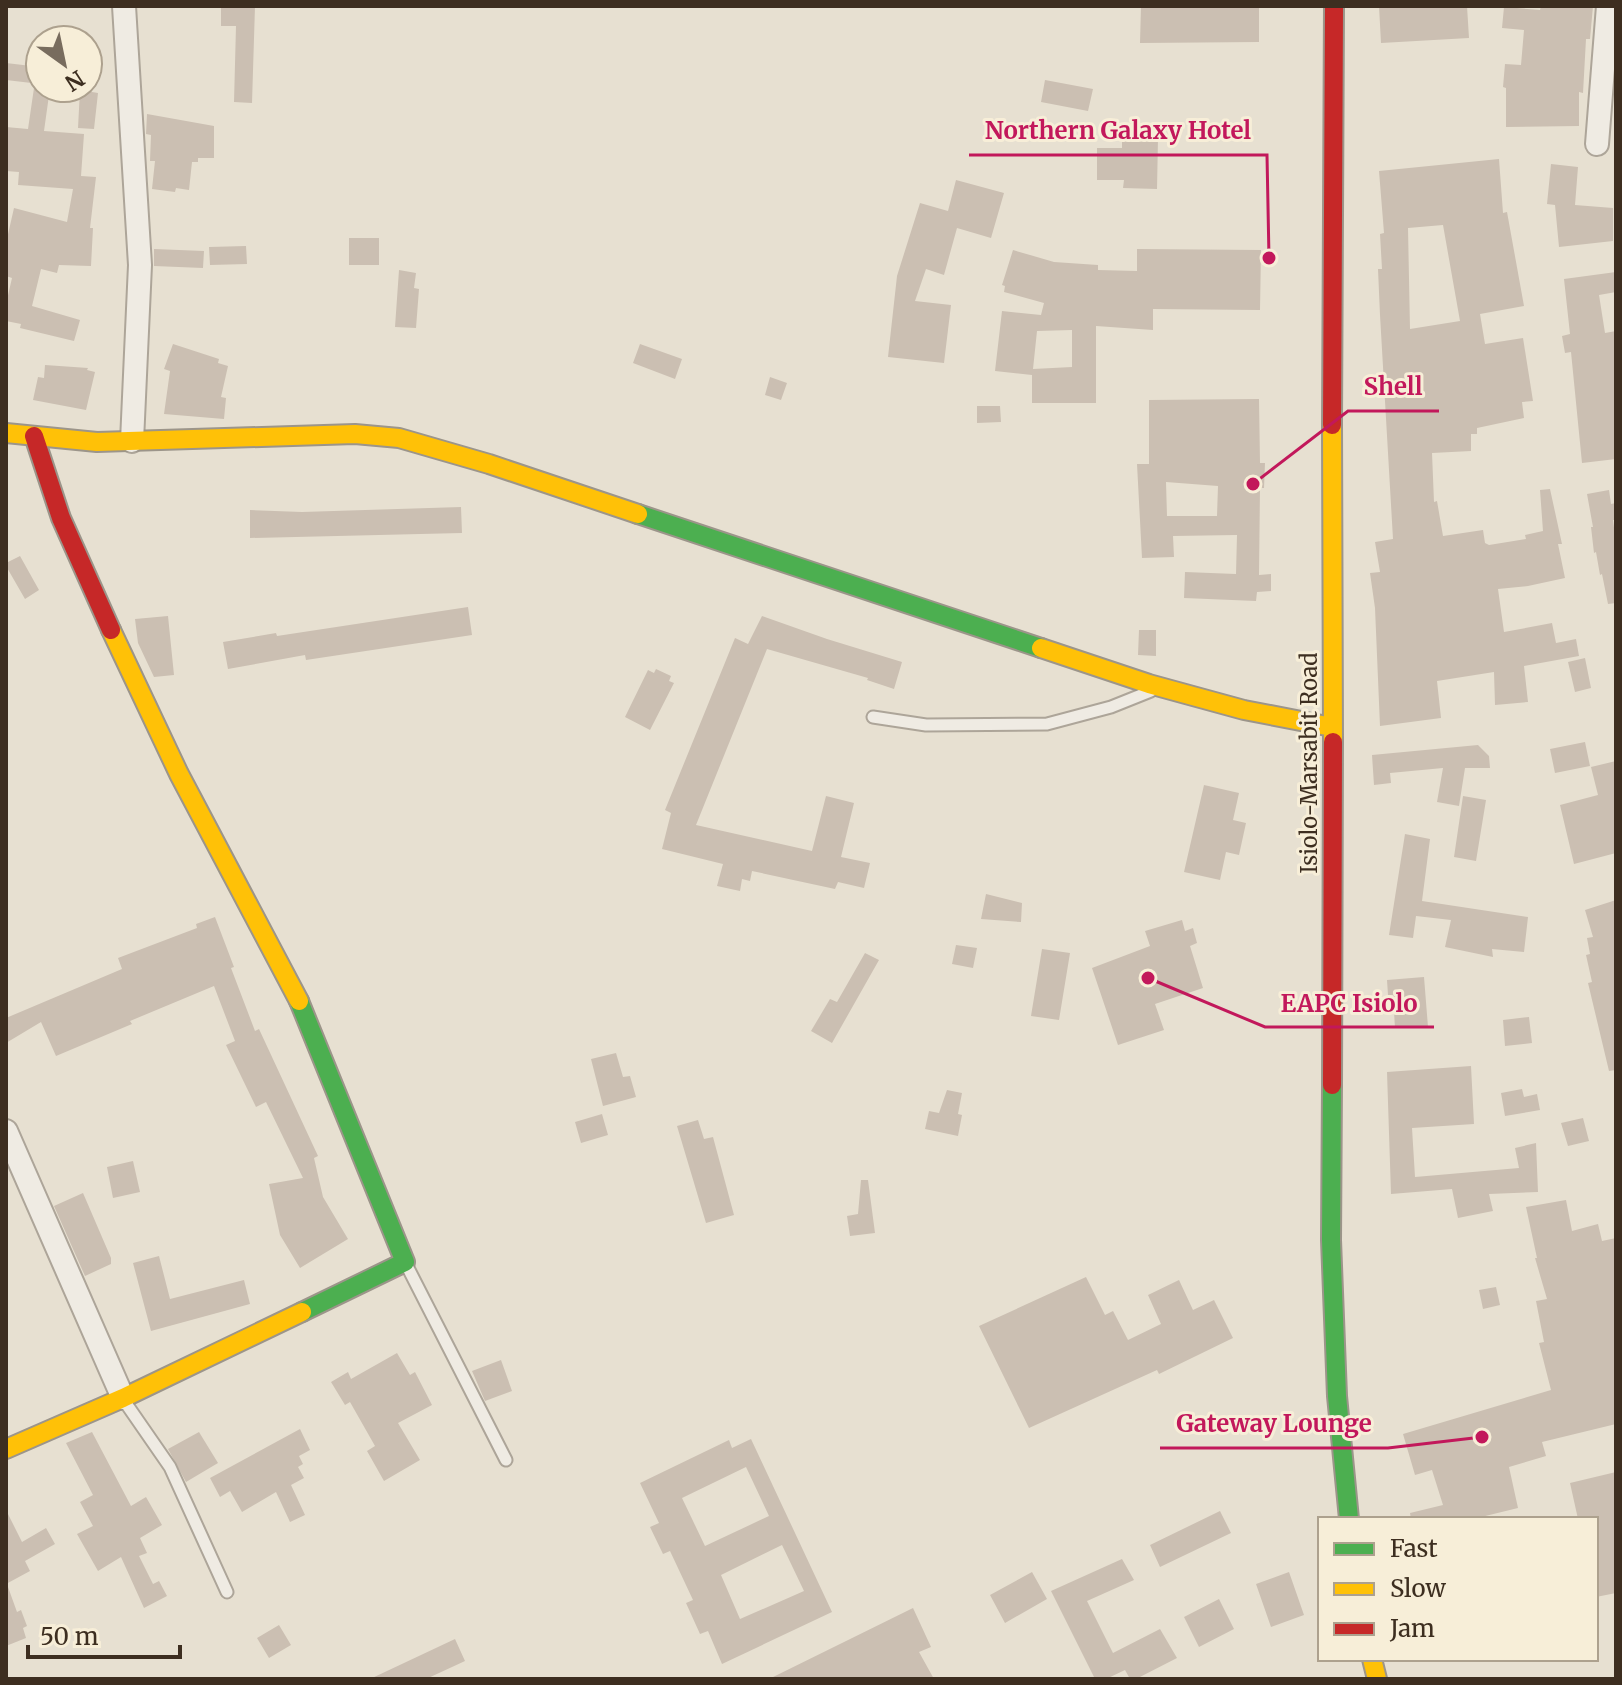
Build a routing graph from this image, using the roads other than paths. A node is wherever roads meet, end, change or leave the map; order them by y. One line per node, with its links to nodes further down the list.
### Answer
1 (124, 6): 7 (street)
2 (1334, 6): 10 (main road, Isiolo-Marsabit Road)
3 (1608, 6): 4 (street)
4 (1597, 144)
5 (6, 433): 6 (main road)
6 (34, 436): 7 (main road); 12 (main road)
7 (132, 441): 8 (main road)
8 (1160, 687): 9 (lane); 10 (main road)
9 (873, 717)
10 (1332, 727): 16 (main road, Isiolo-Marsabit Road)
11 (6, 1131): 13 (street)
12 (405, 1262): 13 (main road); 15 (lane)
13 (123, 1398): 14 (main road); 17 (lane)
14 (6, 1449)
15 (506, 1460)
16 (1349, 1517)
17 (227, 1592)

